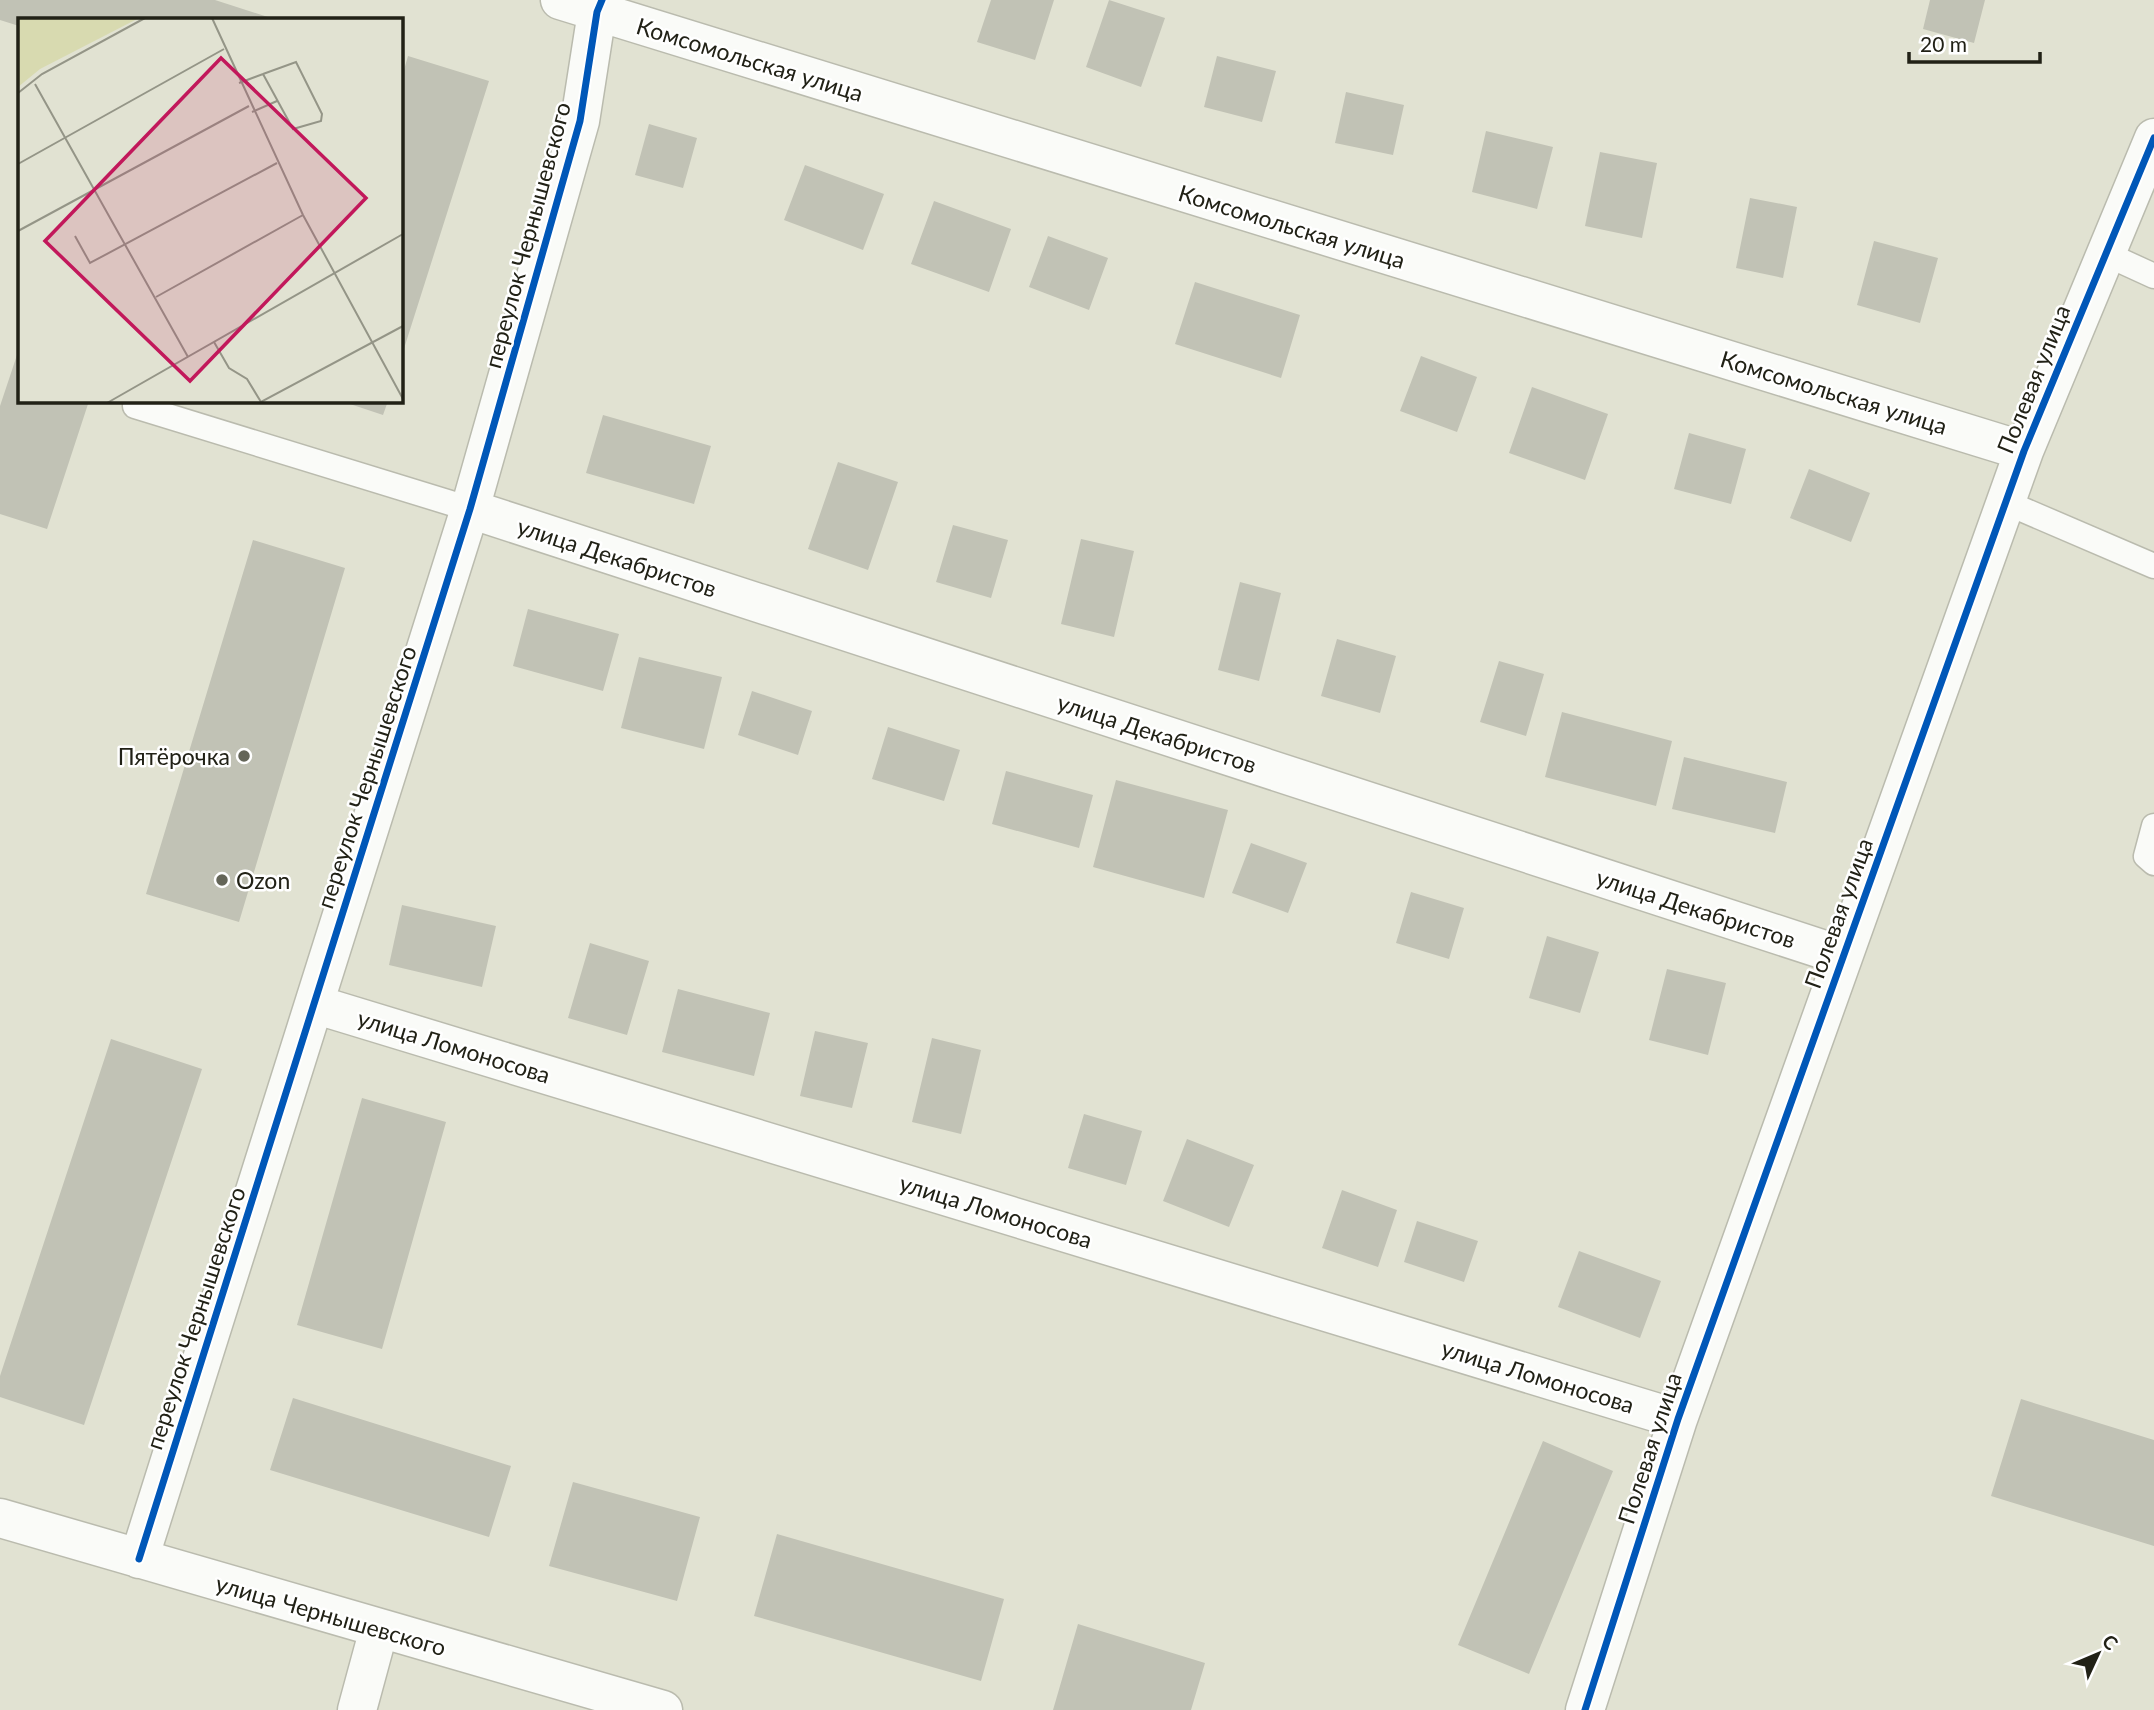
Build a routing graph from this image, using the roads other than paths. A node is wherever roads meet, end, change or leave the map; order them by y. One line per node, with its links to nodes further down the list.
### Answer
1 (560, 0): 2 (street, Комсомольская улица)
2 (600, 6): 7 (street, Комсомольская улица); 9 (street, переулок Чернышевского)
3 (2154, 138): 4 (street, Полевая улица)
4 (2106, 254): 5 (lane); 7 (street, Полевая улица)
5 (2154, 276)
6 (136, 402): 9 (lane)
7 (2024, 451): 8 (street, Полевая улица)
8 (2005, 502): 10 (lane); 13 (street, Полевая улица)
9 (470, 509): 13 (street, улица Декабристов); 14 (street, переулок Чернышевского)
10 (2154, 566)
11 (2154, 826): 12 (lane)
12 (2154, 863)
13 (1843, 956): 15 (street, Полевая улица)
14 (314, 1004): 15 (street, улица Ломоносова); 17 (street, переулок Чернышевского)
15 (1678, 1419): 21 (street, Полевая улица)
16 (0, 1518): 17 (street, улица Чернышевского)
17 (139, 1559): 18 (street, улица Чернышевского)
18 (379, 1629): 19 (street); 20 (street, улица Чернышевского)
19 (356, 1710)
20 (663, 1710)
21 (1585, 1710)

